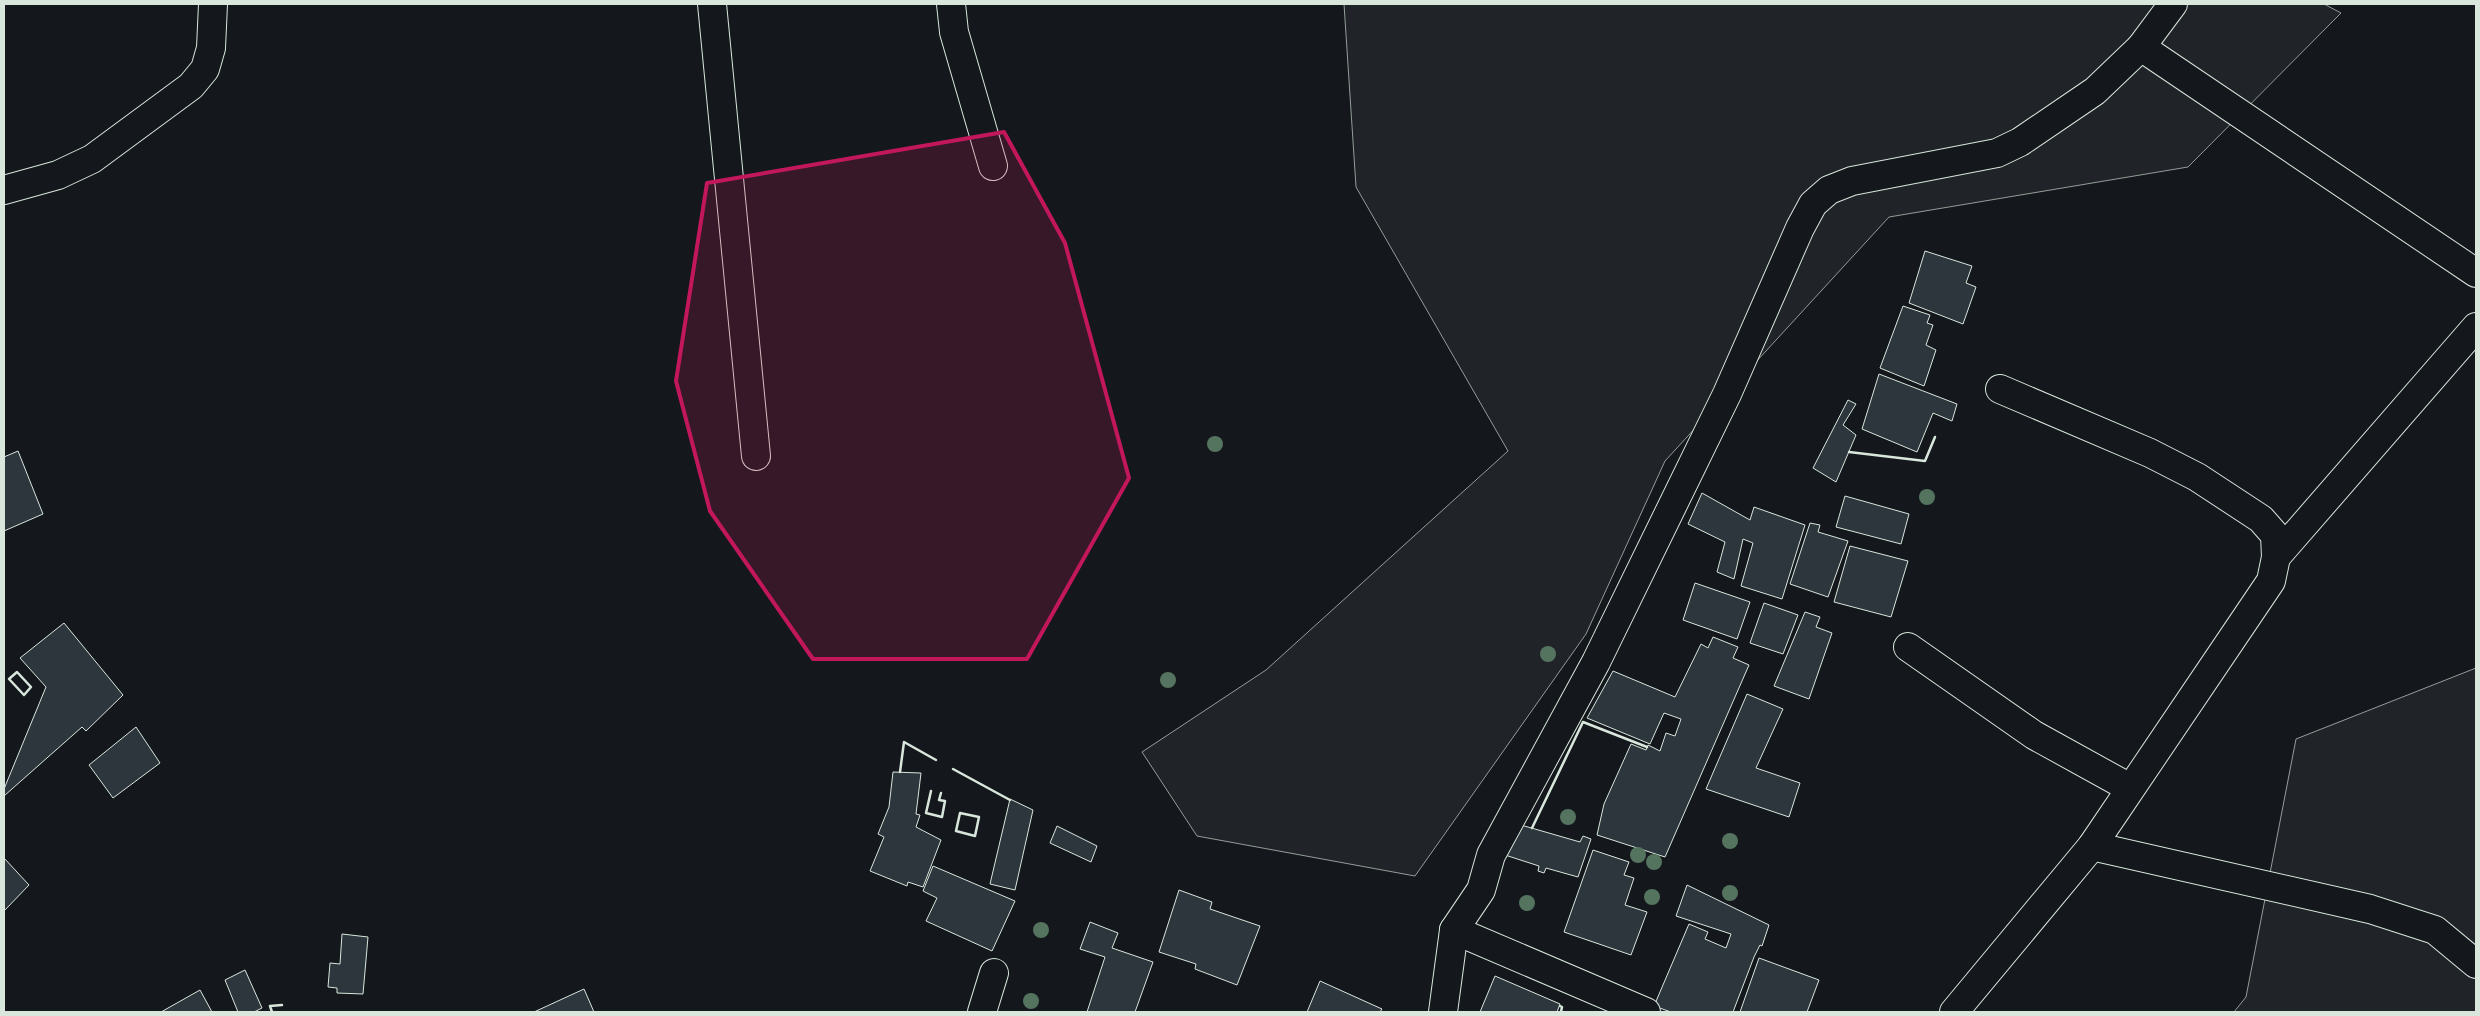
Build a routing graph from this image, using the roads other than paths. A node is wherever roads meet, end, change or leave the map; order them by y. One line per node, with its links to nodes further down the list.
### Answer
1 (213, 4): 7 (street)
2 (712, 4): 11 (street)
3 (950, 4): 6 (street)
4 (2173, 4): 5 (street)
5 (2142, 47): 8 (street); 16 (street)
6 (993, 166)
7 (4, 190)
8 (2476, 273)
9 (2476, 327): 12 (street)
10 (2000, 390): 12 (street)
11 (756, 456)
12 (2276, 557): 14 (street)
13 (1908, 647): 14 (street)
14 (2130, 788): 15 (street)
15 (2092, 846): 17 (street); 22 (street)
16 (1454, 930): 20 (street); 21 (street)
17 (2476, 964)
18 (994, 972): 19 (street)
19 (982, 1012)
20 (1443, 1012)
21 (1646, 1012)
22 (1954, 1012)

